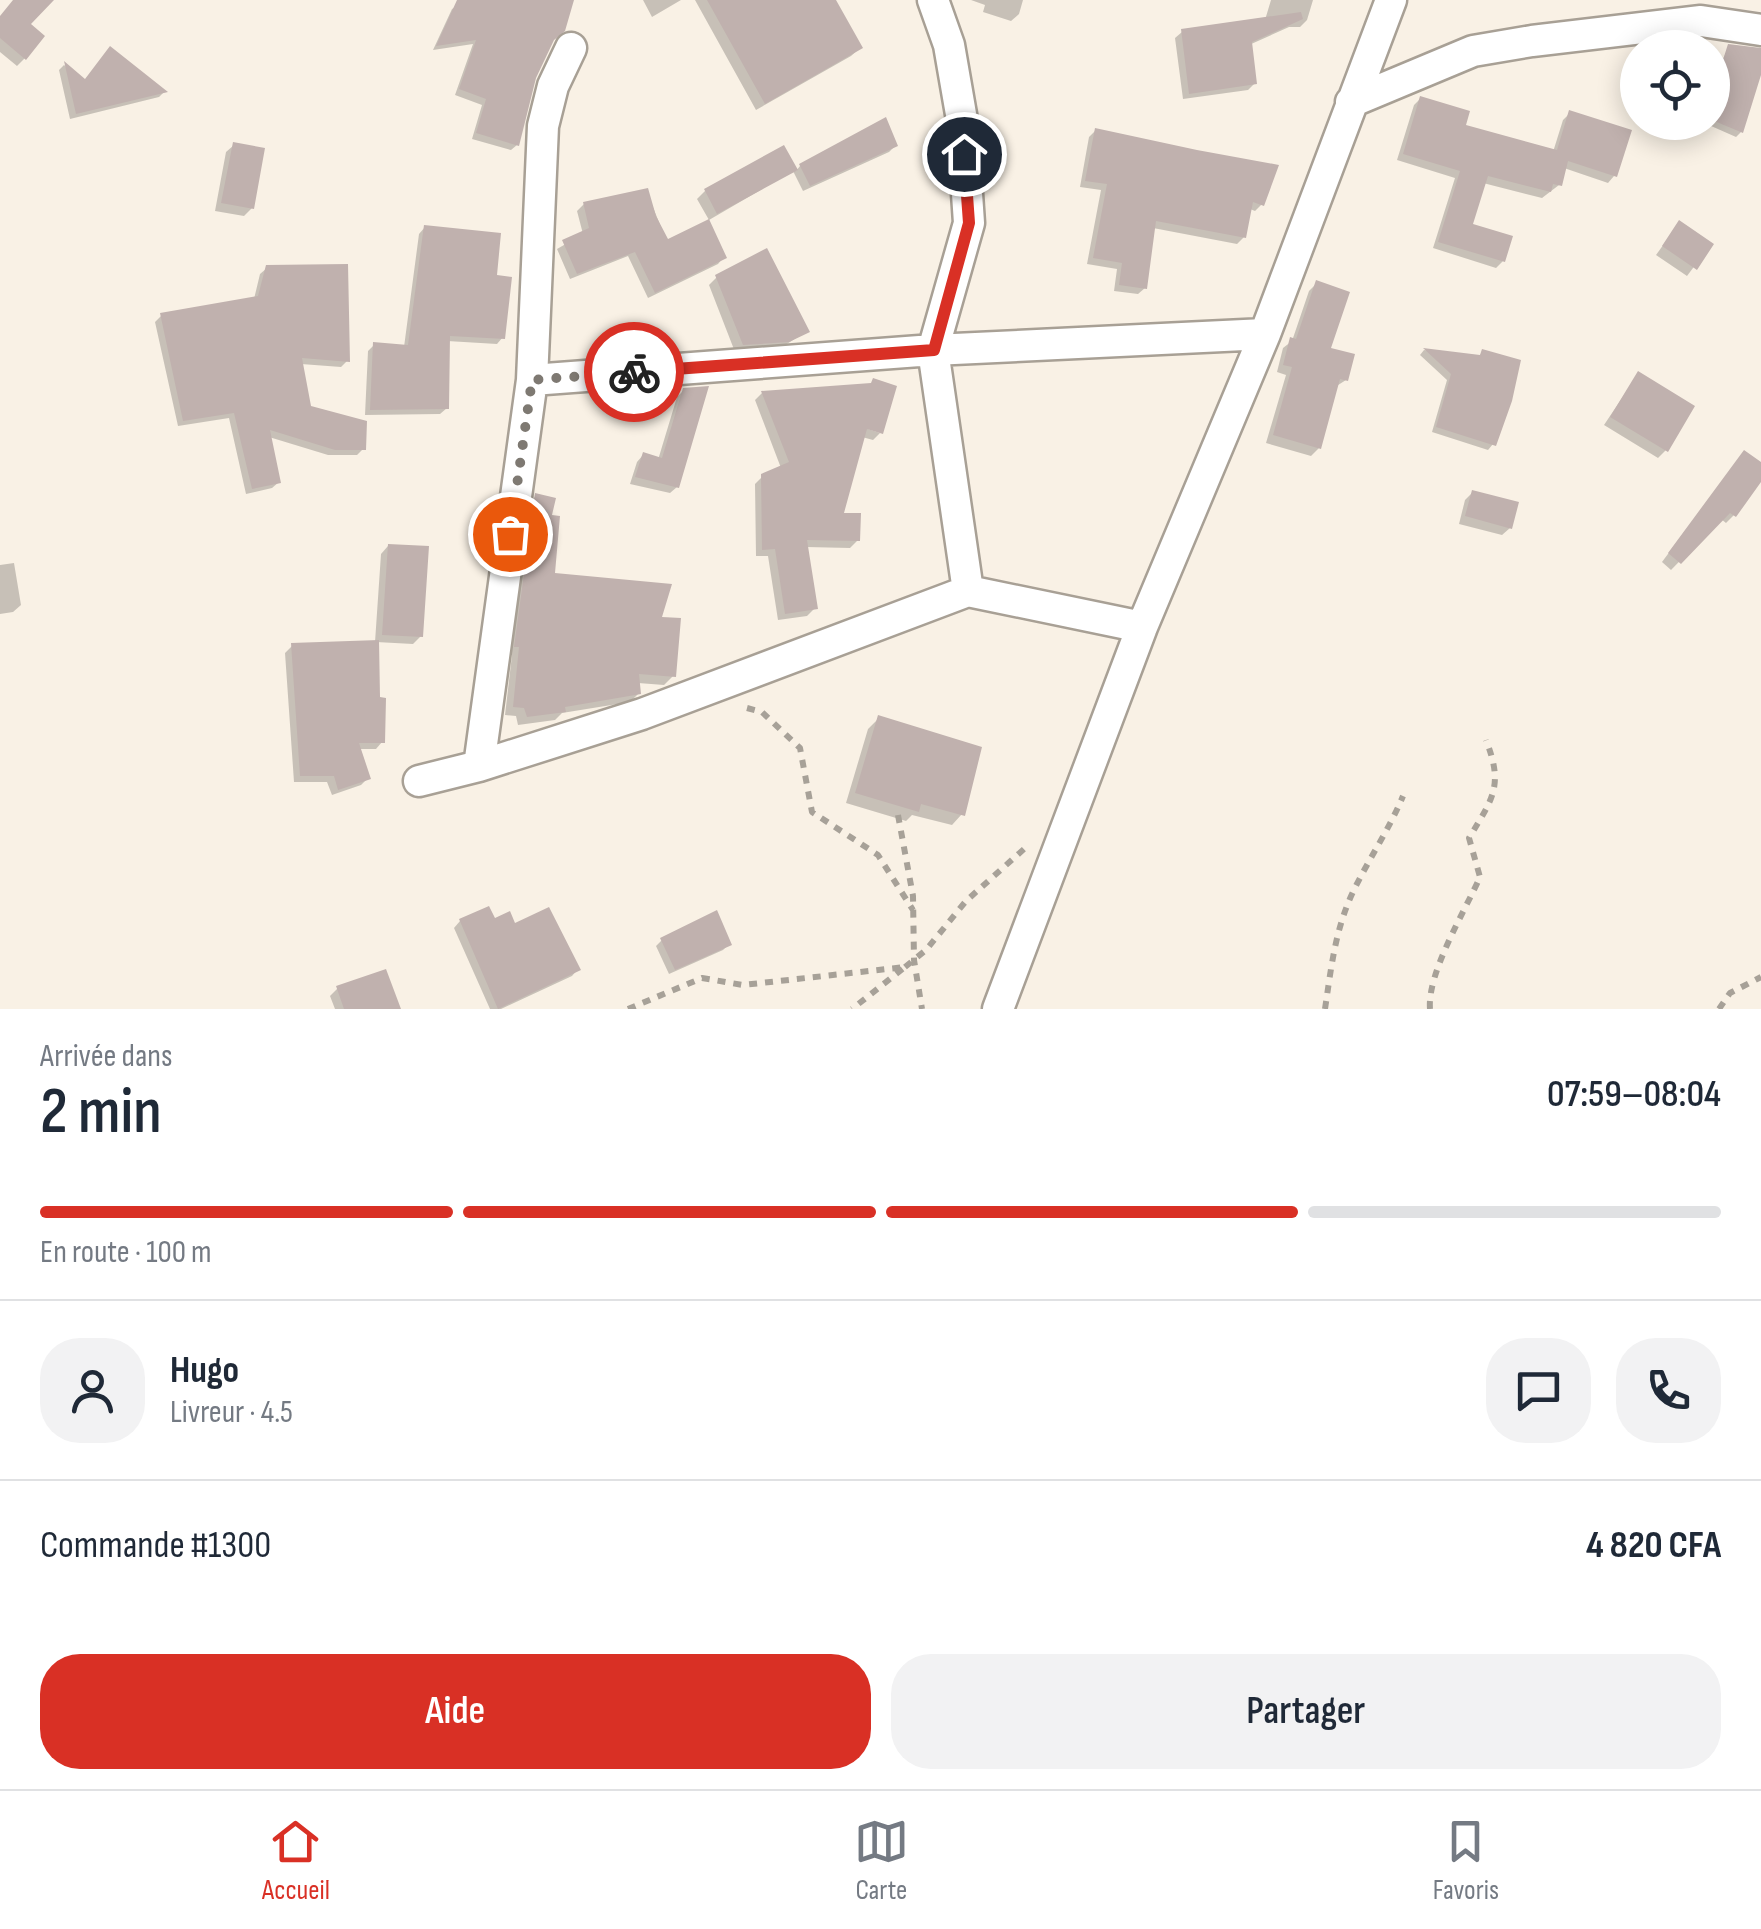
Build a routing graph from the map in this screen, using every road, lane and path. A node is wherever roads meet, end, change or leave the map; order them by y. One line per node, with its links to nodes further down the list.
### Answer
1 (933, 0): 7 (street)
2 (1390, 0): 5 (street)
3 (1761, 30): 5 (street)
4 (571, 48): 8 (street)
5 (1352, 102): 6 (street)
6 (1265, 334): 7 (street); 10 (street)
7 (934, 350): 8 (street); 9 (street)
8 (532, 380): 13 (street)
9 (968, 591): 10 (street); 11 (street)
10 (1142, 626): 25 (street)
11 (699, 692): 13 (street); 18 (path)
12 (1486, 740): 27 (path)
13 (479, 766): 14 (street)
14 (419, 781)
15 (1404, 796): 26 (path)
16 (898, 814): 18 (path)
17 (1036, 838): 19 (path)
18 (913, 910): 19 (path)
19 (914, 960): 20 (path); 24 (path)
20 (905, 967): 22 (path); 23 (path)
21 (1761, 977): 28 (path)
22 (628, 1009)
23 (852, 1009)
24 (922, 1009)
25 (998, 1009)
26 (1325, 1009)
27 (1430, 1009)
28 (1719, 1009)

